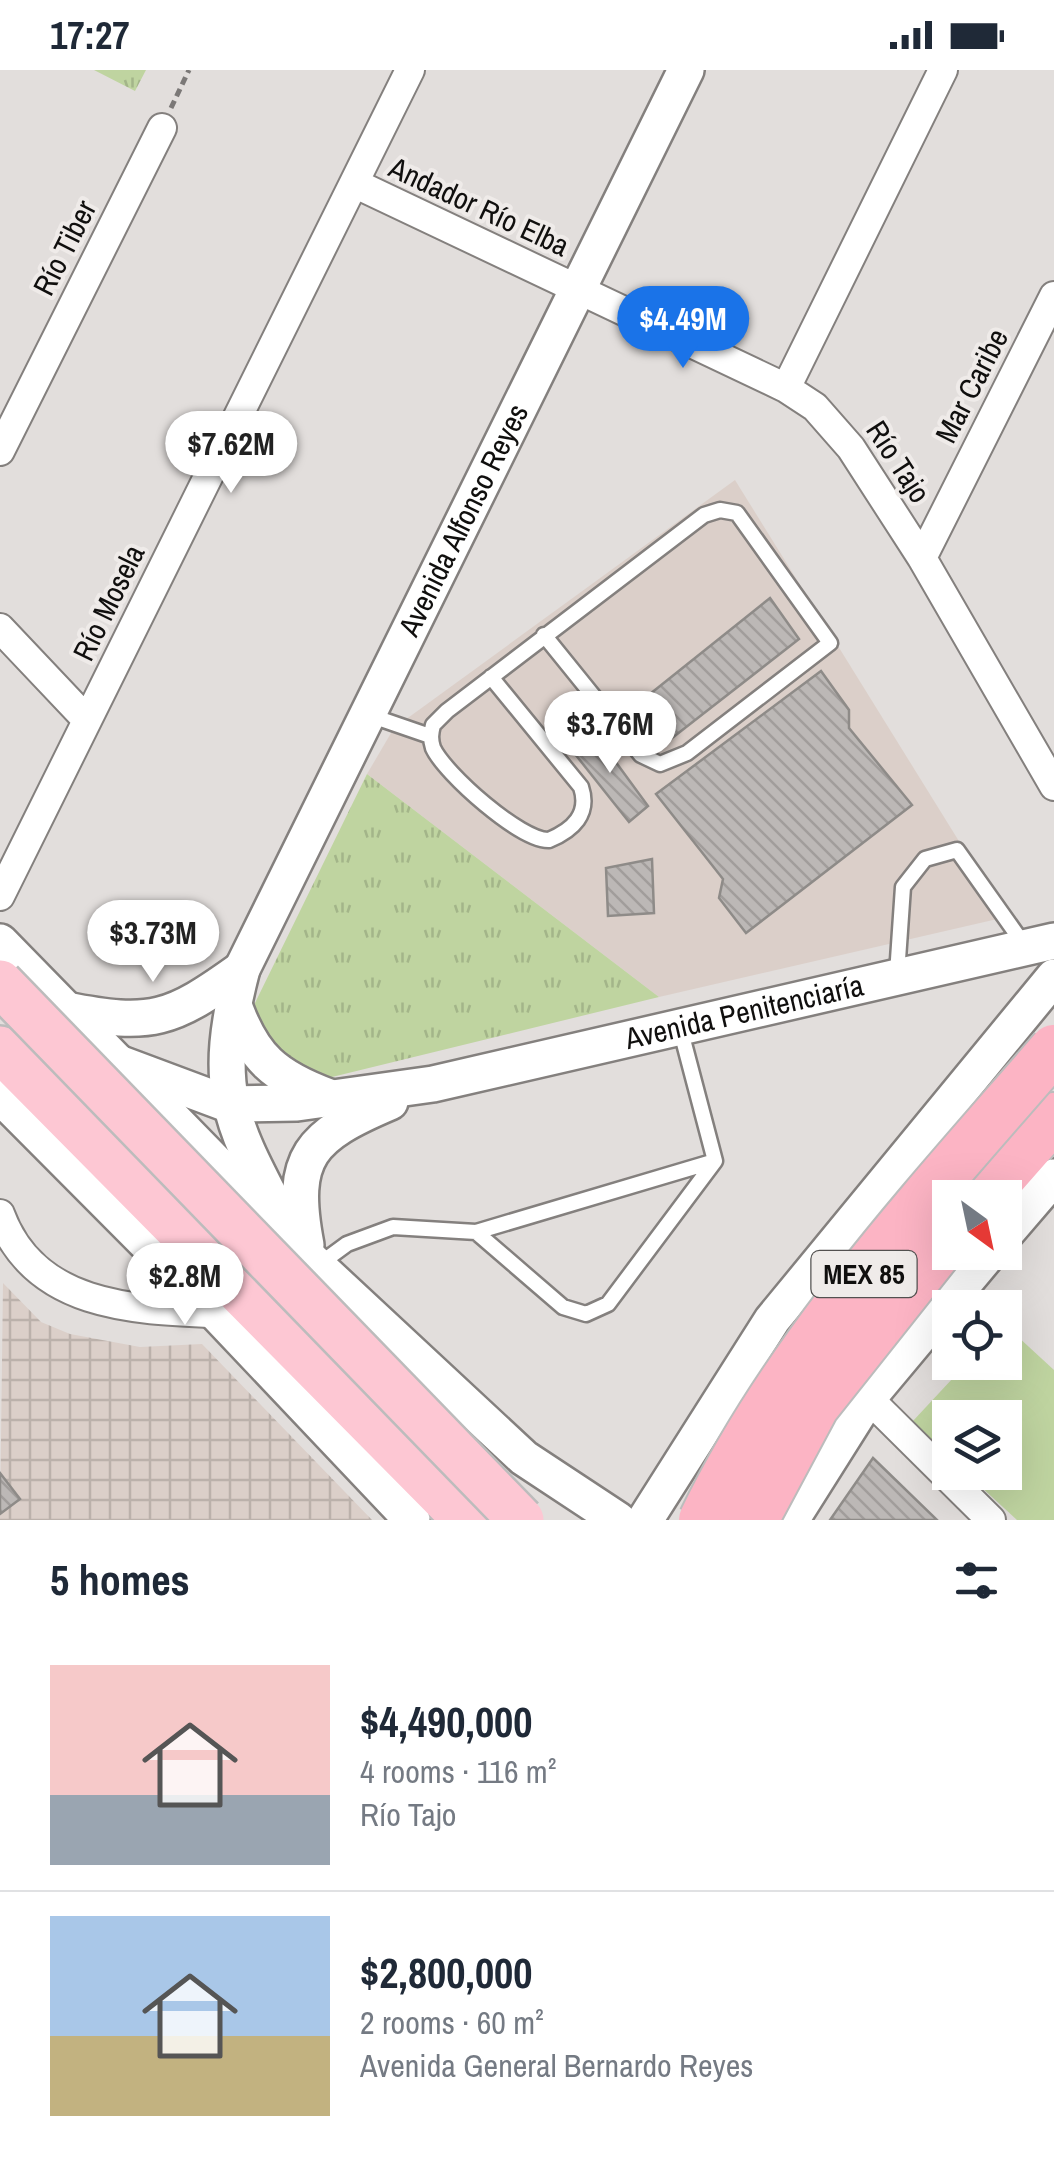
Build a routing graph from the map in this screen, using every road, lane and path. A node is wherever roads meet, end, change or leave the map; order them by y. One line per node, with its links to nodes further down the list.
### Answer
1 (189, 70): 5 (path)
2 (410, 70): 6 (street, Río Mosela)
3 (686, 70): 7 (street, Avenida Alfonso Reyes)
4 (943, 70): 9 (street)
5 (162, 128): 10 (street, Río Tiber)
6 (354, 184): 7 (street, Andador Río Elba); 16 (street, Río Mosela)
7 (577, 290): 9 (street, Río Tajo); 15 (street, Avenida Alfonso Reyes)
8 (1054, 296): 11 (street, Mar Caribe)
9 (786, 388): 11 (street, Río Tajo)
10 (0, 451)
11 (922, 558): 18 (street, Río Tajo)
12 (0, 628): 16 (street)
13 (544, 635): 13 (lane); 14 (lane)
14 (492, 677): 17 (lane); 17 (lane)
15 (366, 714): 17 (lane); 25 (street, Avenida Alfonso Reyes)
16 (87, 720): 19 (street, Río Mosela)
17 (430, 736)
18 (1050, 765)
19 (0, 896)
20 (0, 942): 26 (street)
21 (1040, 944): 22 (street, Avenida Penitenciaría); 22 (lane)
22 (896, 977): 27 (street, Avenida Penitenciaría)
23 (1054, 977): 46 (street)
24 (0, 983): 52 (main road, bridge)
25 (237, 985): 26 (street, Avenida Alfonso Reyes); 33 (street); 34 (street, Avenida Alfonso Reyes)
26 (65, 1010): 30 (street)
27 (680, 1027): 31 (street, Avenida Penitenciaría); 36 (lane)
28 (0, 1049): 51 (main road)
29 (1054, 1049): 55 (highway, MEX 85, bridge)
30 (121, 1064): 34 (street, Avenida Penitenciaría); 42 (street)
31 (433, 1084): 33 (street, Avenida Penitenciaría); 42 (street, Avenida Penitenciaría)
32 (0, 1097): 45 (street)
33 (330, 1098): 34 (street, Avenida Penitenciaría)
34 (228, 1104): 42 (street, Avenida Alfonso Reyes)
35 (1054, 1117): 38 (highway)
36 (715, 1161): 41 (lane); 41 (lane)
37 (1054, 1177): 39 (street)
38 (1000, 1180)
39 (1022, 1214)
40 (2, 1229): 45 (street)
41 (476, 1232): 42 (lane)
42 (306, 1255): 48 (street)
43 (932, 1259): 56 (highway, MEX 85, bridge)
44 (975, 1270): 47 (street)
45 (216, 1313): 50 (street)
46 (736, 1376): 49 (street); 54 (street)
47 (868, 1398): 49 (street); 58 (street)
48 (524, 1458): 52 (street); 53 (street)
49 (823, 1471): 57 (street)
50 (412, 1520)
51 (466, 1520)
52 (520, 1520)
53 (618, 1520)
54 (646, 1520)
55 (703, 1520)
56 (754, 1520)
57 (791, 1520)
58 (991, 1520)

